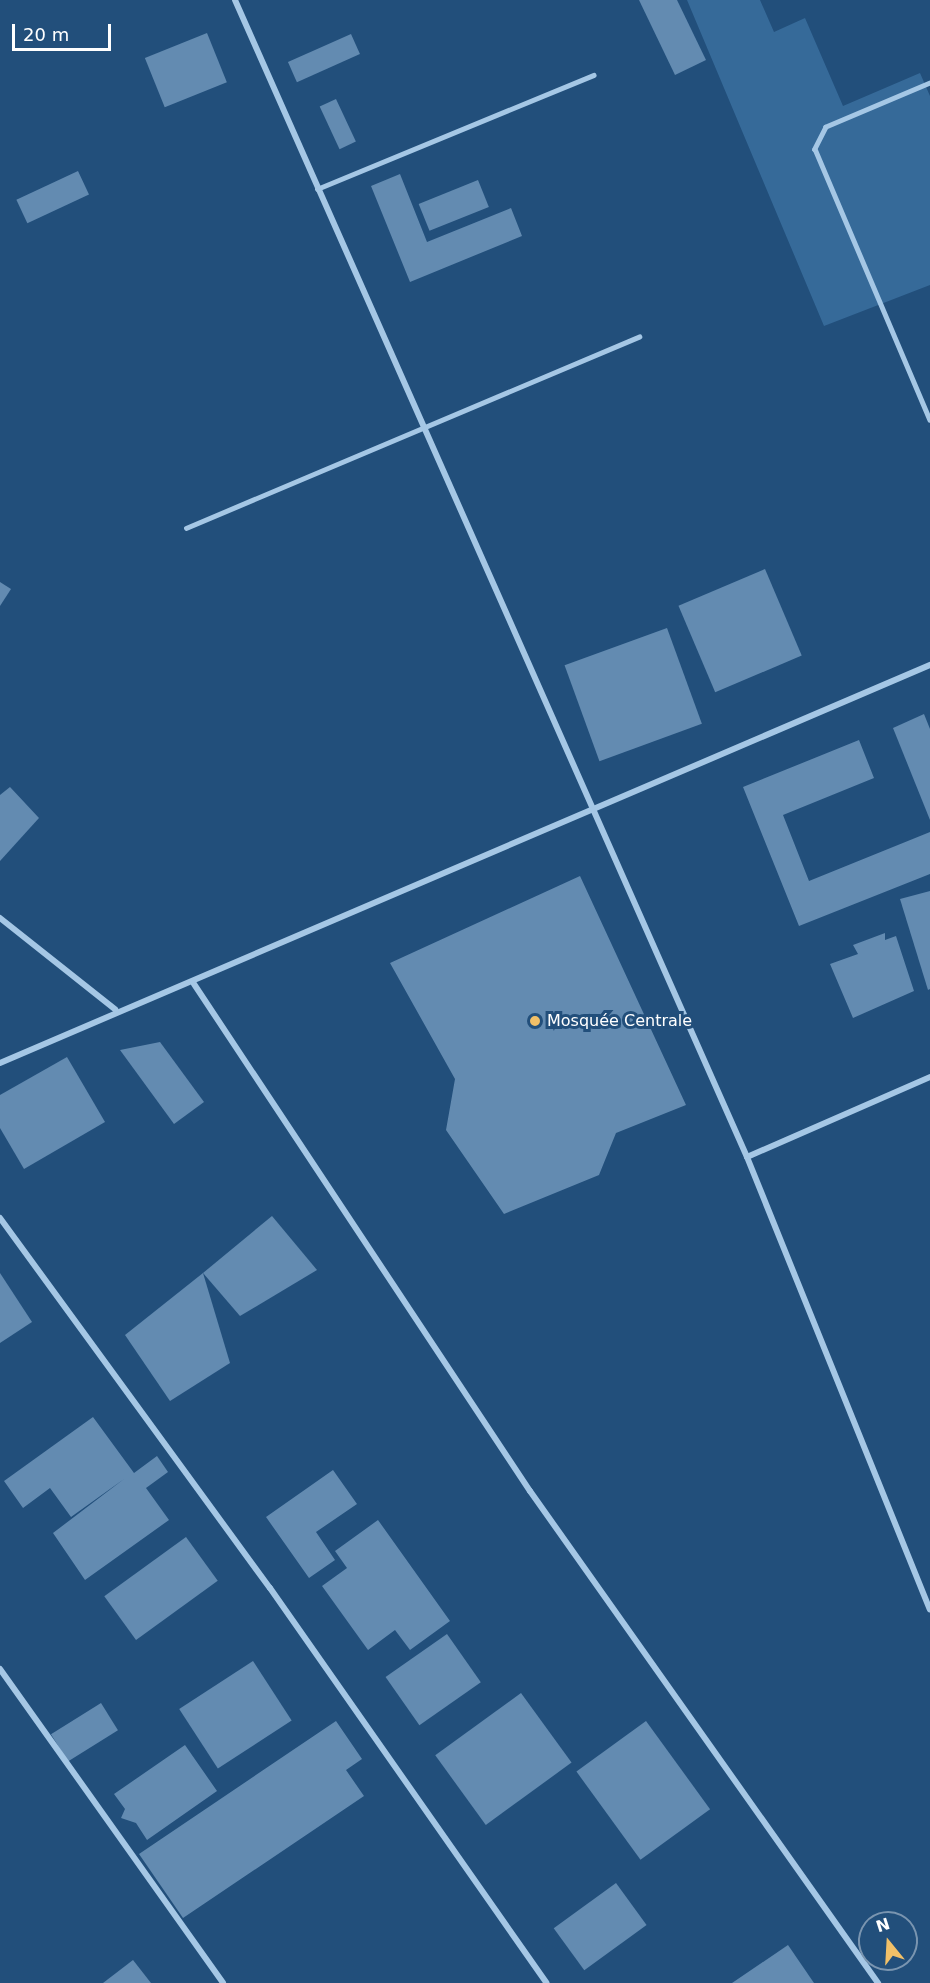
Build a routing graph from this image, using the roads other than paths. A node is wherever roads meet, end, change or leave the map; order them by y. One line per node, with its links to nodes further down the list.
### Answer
1 (235, 0): 4 (street)
2 (593, 75): 4 (lane)
3 (930, 83): 6 (lane)
4 (317, 189): 7 (street)
5 (639, 337): 7 (lane)
6 (930, 420)
7 (426, 427): 8 (lane); 10 (street)
8 (186, 528)
9 (930, 665): 10 (street)
10 (594, 811): 12 (street); 16 (street)
11 (0, 918): 13 (street)
12 (194, 984): 13 (street); 22 (street)
13 (115, 1009): 14 (street)
14 (0, 1063)
15 (930, 1077): 16 (street)
16 (747, 1157): 18 (street)
17 (0, 1218): 21 (street)
18 (930, 1609)
19 (0, 1669): 20 (street)
20 (223, 1983)
21 (547, 1983)
22 (878, 1983)

